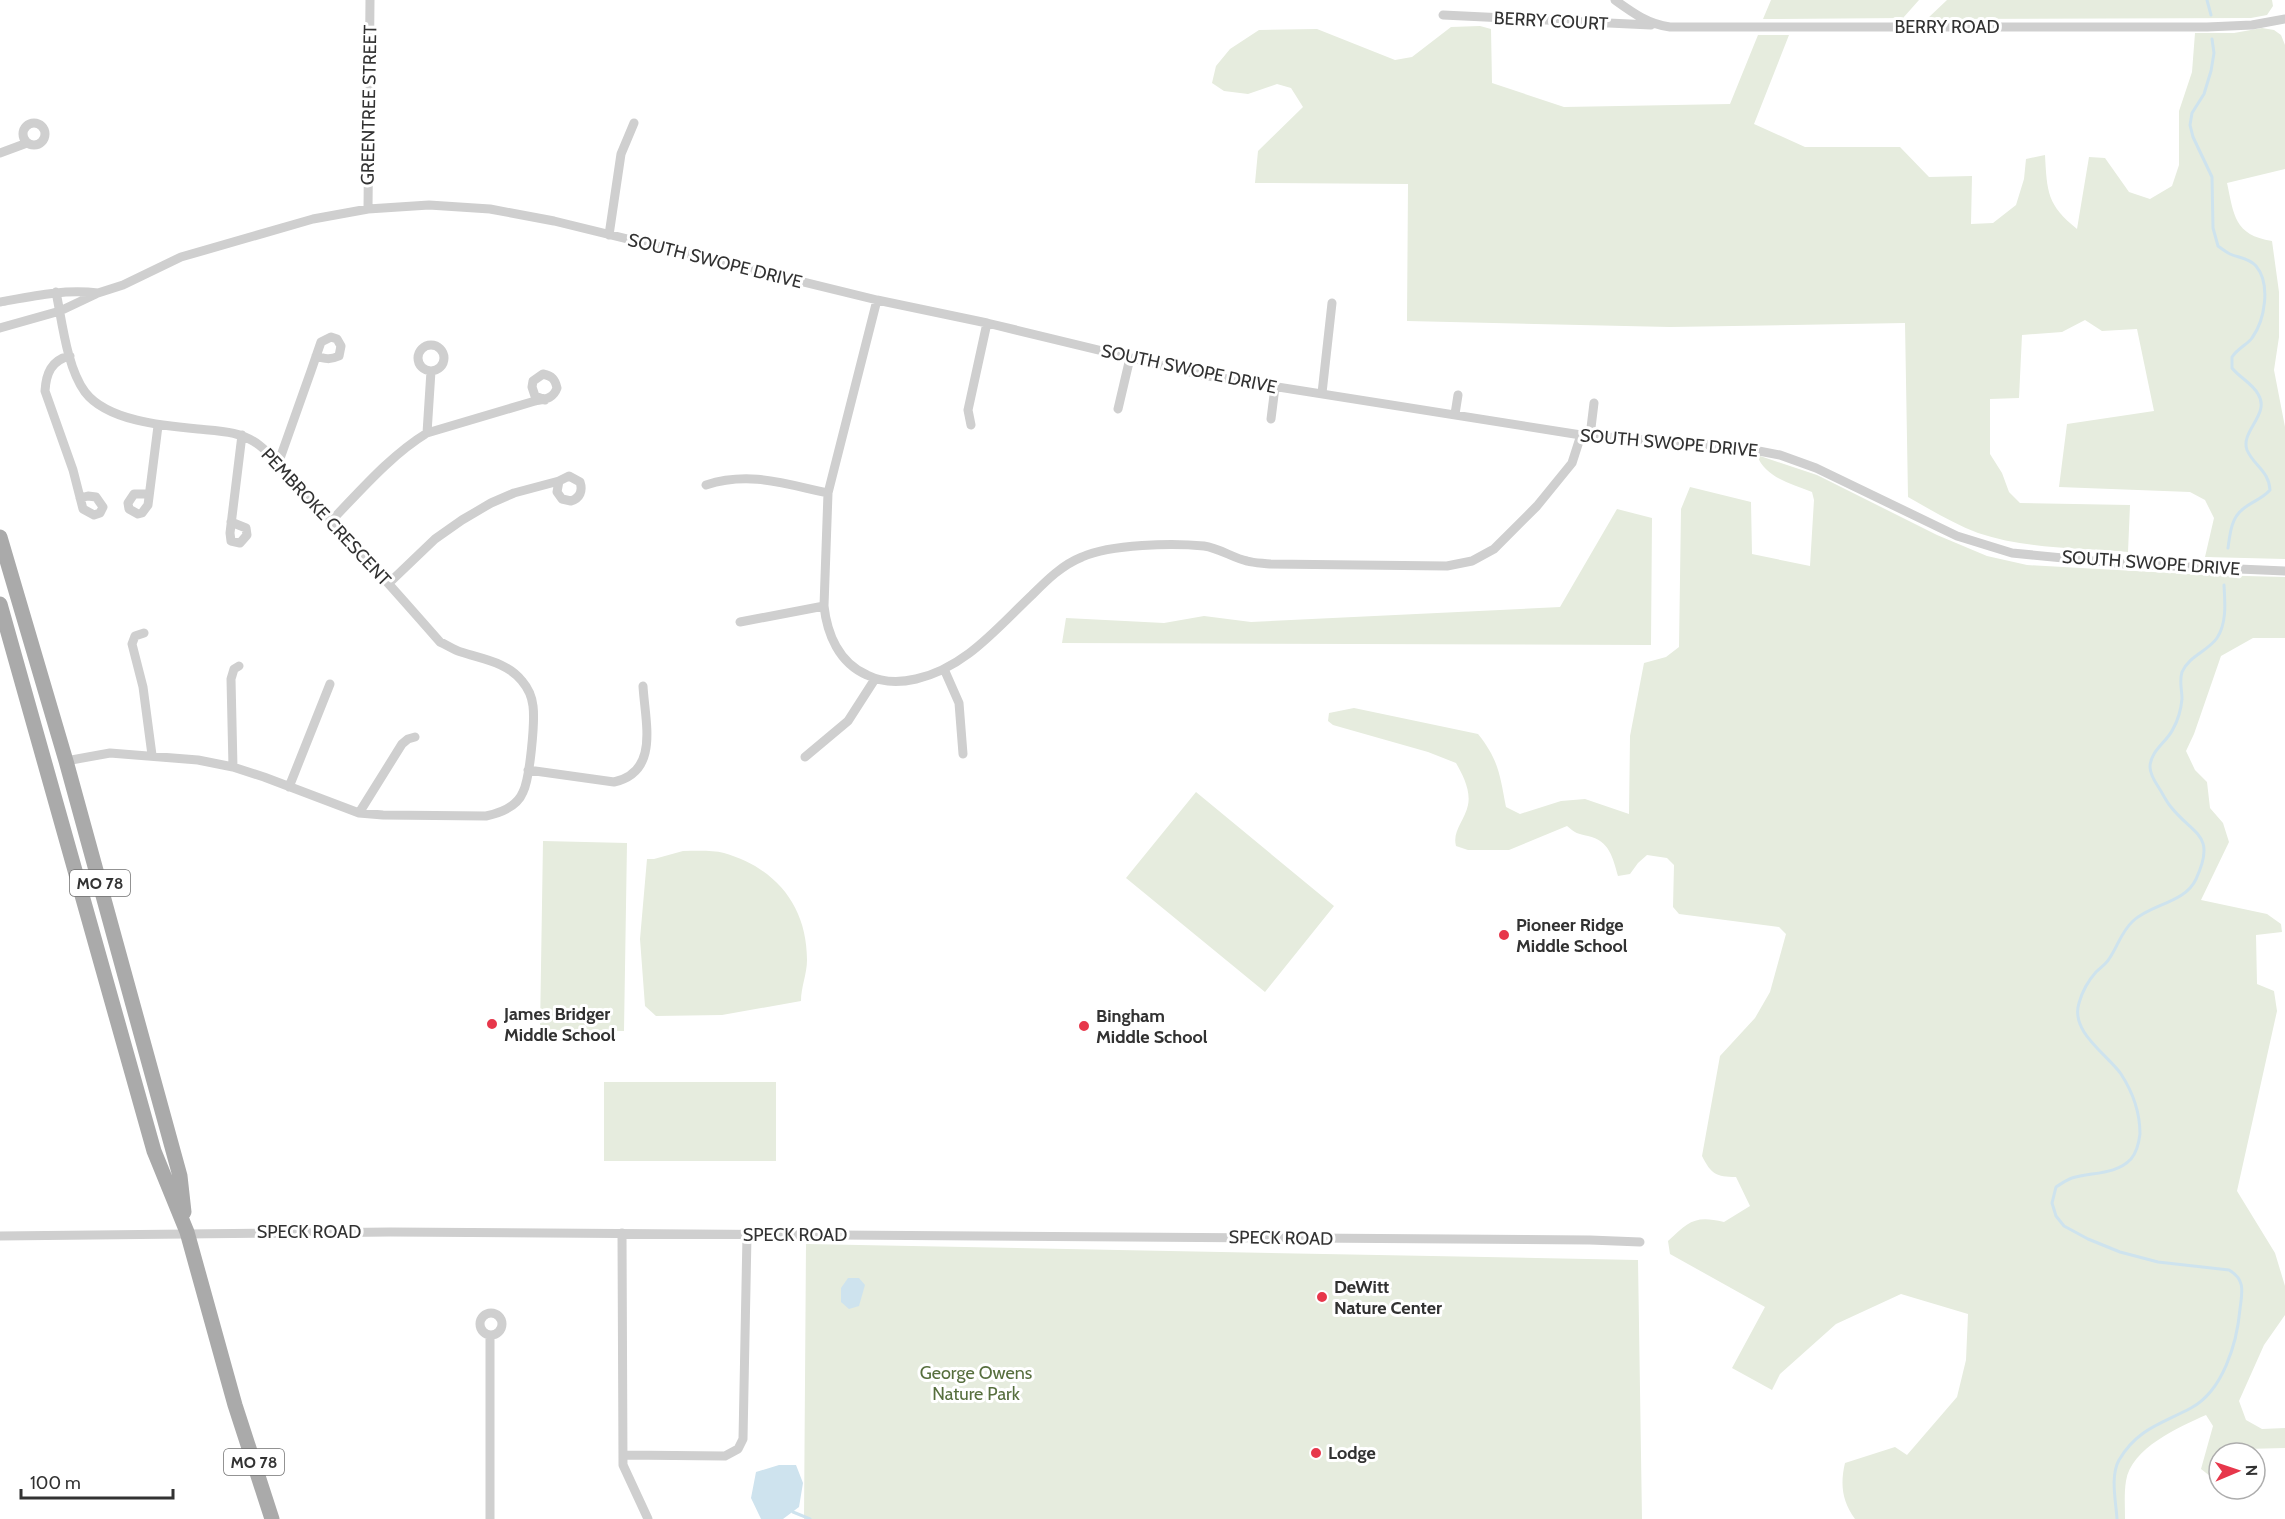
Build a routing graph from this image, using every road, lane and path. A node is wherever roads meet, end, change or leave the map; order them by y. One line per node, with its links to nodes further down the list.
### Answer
1 (370, 0): 9 (street, GREENTREE STREET)
2 (1615, 0): 5 (street, BERRY ROAD)
3 (1443, 15): 5 (street, BERRY COURT)
4 (2285, 19): 5 (street, BERRY ROAD)
5 (1659, 26)
6 (634, 123): 10 (street)
7 (27, 143): 8 (street)
8 (0, 153)
9 (368, 209): 10 (street, SOUTH SWOPE DRIVE); 12 (street, SOUTH SWOPE DRIVE)
10 (609, 235): 13 (street, SOUTH SWOPE DRIVE)
11 (56, 292): 12 (street, SOUTH SWOPE DRIVE); 14 (street, SOUTH SWOPE DRIVE); 16 (street, PEMBROKE CRESCENT)
12 (98, 293): 16 (street, SOUTH SWOPE DRIVE)
13 (877, 300): 17 (street, SOUTH SWOPE DRIVE); 39 (street)
14 (0, 302)
15 (1332, 303): 24 (street)
16 (60, 311): 18 (street, SOUTH SWOPE DRIVE); 19 (street, PEMBROKE CRESCENT)
17 (987, 323): 21 (street, SOUTH SWOPE DRIVE); 31 (street)
18 (0, 328)
19 (70, 356): 32 (street, PEMBROKE CRESCENT); 41 (street)
20 (316, 356): 36 (street)
21 (1130, 358): 23 (street, SOUTH SWOPE DRIVE); 28 (street)
22 (431, 371): 33 (street)
23 (1275, 387): 24 (street, SOUTH SWOPE DRIVE); 30 (street)
24 (1322, 393): 29 (street, SOUTH SWOPE DRIVE)
25 (1458, 395): 29 (street)
26 (545, 399): 33 (street)
27 (1594, 403): 35 (street)
28 (1118, 408)
29 (1455, 414): 35 (street, SOUTH SWOPE DRIVE)
30 (1271, 419)
31 (971, 425)
32 (158, 426): 34 (street, PEMBROKE CRESCENT); 40 (street)
33 (428, 433): 42 (street)
34 (242, 435): 36 (street, PEMBROKE CRESCENT); 43 (street)
35 (1586, 436): 45 (street, SOUTH SWOPE DRIVE); 52 (street)
36 (278, 464): 42 (street, PEMBROKE CRESCENT)
37 (559, 481): 46 (street)
38 (706, 485): 39 (street)
39 (828, 493): 48 (street)
40 (149, 494)
41 (80, 498)
42 (332, 520): 46 (street, PEMBROKE CRESCENT)
43 (231, 522)
44 (0, 537): 60 (main road, MO 78)
45 (2285, 571)
46 (389, 584): 62 (street, PEMBROKE CRESCENT)
47 (0, 604): 65 (main road, MO 78)
48 (824, 606): 49 (street); 53 (street)
49 (740, 622)
50 (144, 633): 58 (street)
51 (239, 666): 61 (street)
52 (944, 669): 53 (street); 57 (street)
53 (875, 679): 59 (street)
54 (330, 684): 63 (street)
55 (643, 686): 62 (street)
56 (415, 737): 64 (street)
57 (963, 754)
58 (152, 755): 60 (street, PEMBROKE CRESCENT); 61 (street, PEMBROKE CRESCENT)
59 (805, 757)
60 (66, 761): 65 (main road, MO 78)
61 (233, 767): 63 (street, PEMBROKE CRESCENT)
62 (528, 770): 64 (street, PEMBROKE CRESCENT)
63 (289, 787): 64 (street, PEMBROKE CRESCENT)
64 (359, 813)
65 (187, 1232): 66 (street, SPECK ROAD); 68 (street, SPECK ROAD); 72 (main road, MO 78)
66 (622, 1233): 67 (street, SPECK ROAD); 71 (street)
67 (747, 1235): 69 (street, SPECK ROAD); 71 (street)
68 (0, 1236)
69 (1640, 1242)
70 (490, 1336): 73 (street)
71 (623, 1455): 74 (street)
72 (272, 1519)
73 (490, 1519)
74 (648, 1519)

